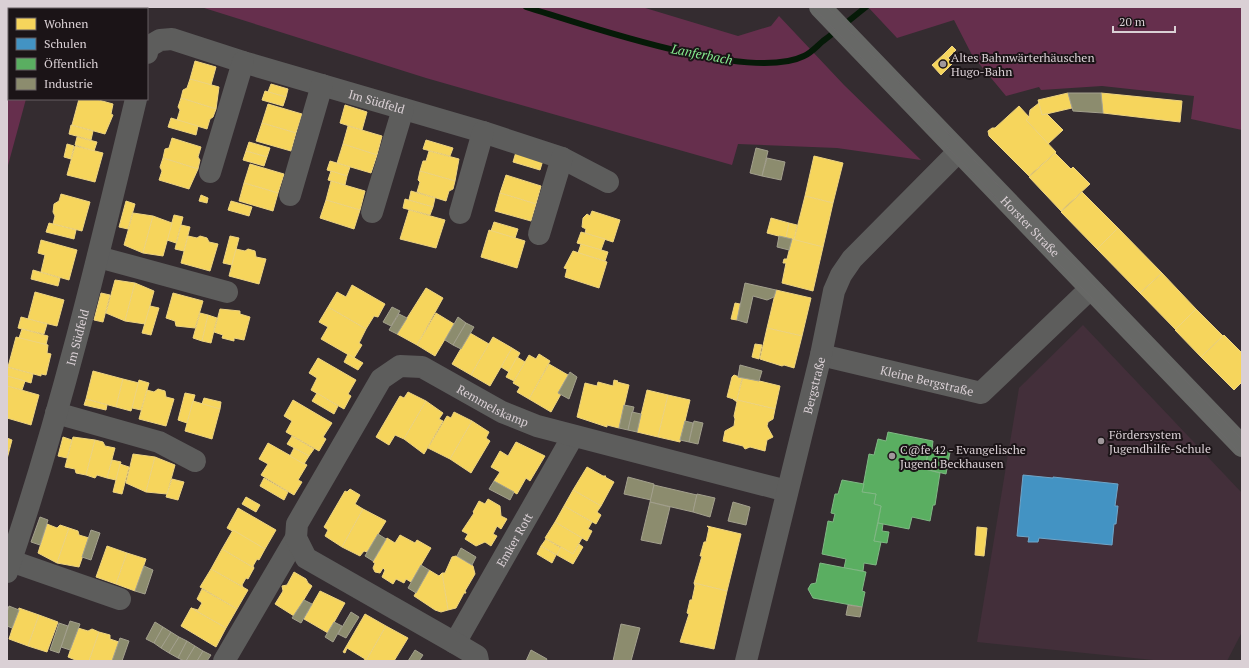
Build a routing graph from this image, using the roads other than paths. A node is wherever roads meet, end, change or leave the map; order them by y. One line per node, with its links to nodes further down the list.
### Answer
1 (820, 7): 8 (main road, Horster Straße)
2 (148, 47): 3 (street, Im Südfeld)
3 (243, 62): 4 (street, Im Südfeld); 10 (street)
4 (322, 85): 6 (street, Im Südfeld); 12 (street)
5 (136, 100): 16 (street, Im Südfeld)
6 (403, 109): 7 (street, Im Südfeld); 13 (street)
7 (483, 132): 9 (street, Im Südfeld); 14 (street)
8 (958, 152): 17 (main road, Horster Straße); 19 (street, Bergstraße)
9 (562, 158): 11 (street, Im Südfeld); 15 (street)
10 (210, 172)
11 (608, 182)
12 (290, 195)
13 (372, 212)
14 (460, 213)
15 (539, 234)
16 (98, 257): 18 (street); 20 (street, Im Südfeld)
17 (1090, 289): 19 (street, Kleine Bergstraße); 22 (main road, Horster Straße)
18 (227, 292)
19 (821, 355): 24 (street, Bergstraße)
20 (56, 413): 23 (street); 26 (street, Im Südfeld)
21 (573, 436): 24 (street, Remmelskamp); 25 (street, Remmelskamp); 28 (street, Emker Rott)
22 (1242, 446)
23 (195, 461)
24 (787, 491): 31 (street, Bergstraße)
25 (296, 538): 28 (street); 29 (street, Remmelskamp)
26 (9, 566): 27 (street)
27 (120, 599)
28 (455, 643): 30 (street)
29 (224, 661)
30 (478, 661)
31 (746, 661)

